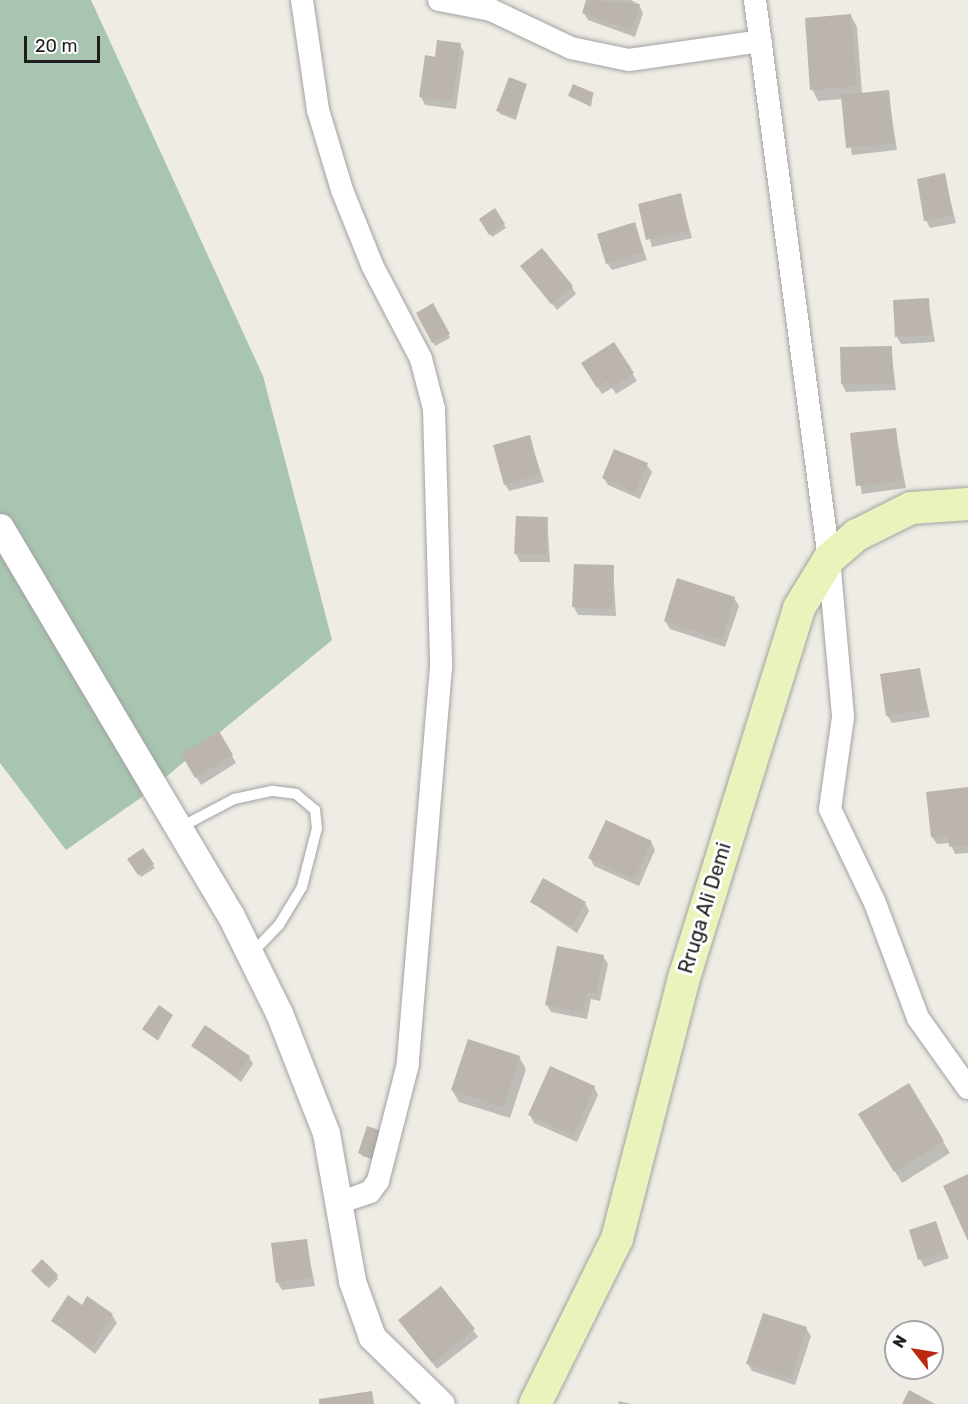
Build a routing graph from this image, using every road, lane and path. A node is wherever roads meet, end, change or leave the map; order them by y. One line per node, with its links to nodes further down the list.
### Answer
1 (302, 0): 11 (street)
2 (439, 0): 4 (street)
3 (756, 0): 4 (street)
4 (761, 41): 7 (street)
5 (968, 504): 7 (main road, Rruga Ali Demi)
6 (0, 527): 8 (street)
7 (829, 559): 10 (street); 13 (main road, Rruga Ali Demi)
8 (178, 828): 9 (street); 9 (lane)
9 (250, 954): 11 (street)
10 (968, 1088)
11 (338, 1203): 12 (street)
12 (441, 1404)
13 (535, 1404)

